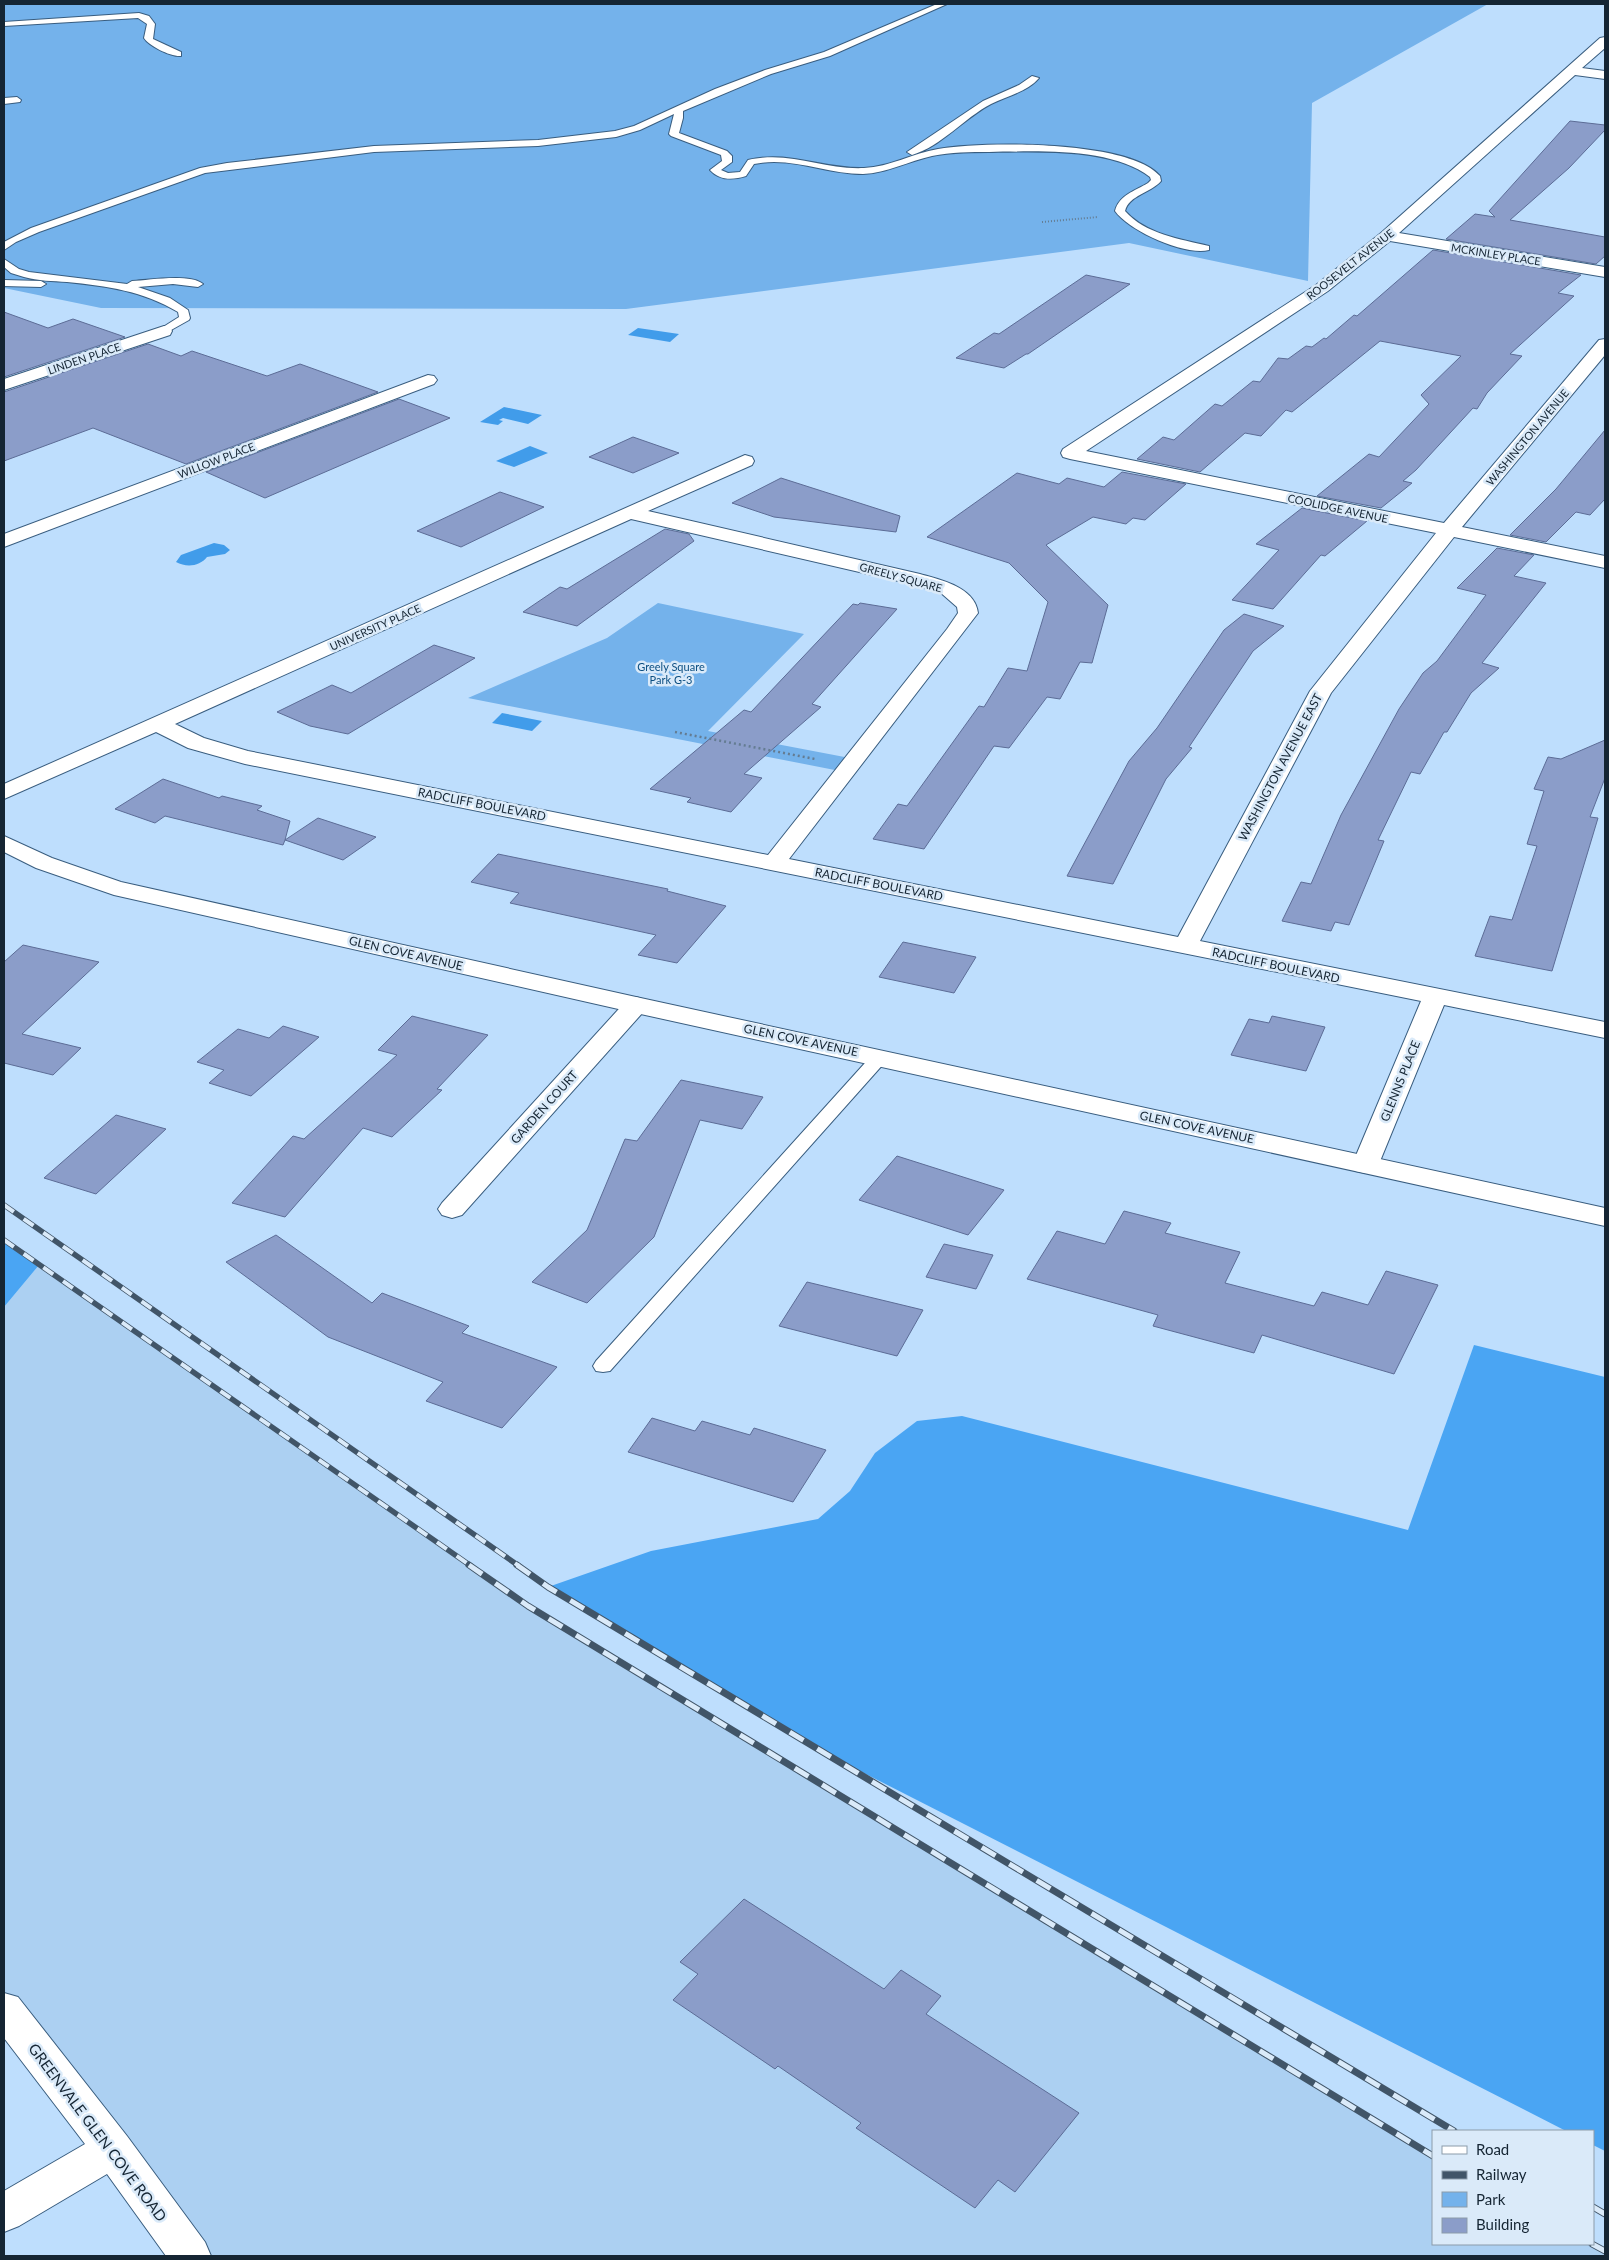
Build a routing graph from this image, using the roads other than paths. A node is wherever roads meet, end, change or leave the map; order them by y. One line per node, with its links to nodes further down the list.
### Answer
1 (943, 4): 10 (lane)
2 (4, 24): 4 (lane)
3 (1605, 41): 5 (street, ROOSEVELT AVENUE)
4 (178, 54)
5 (1572, 71): 6 (street); 12 (street, ROOSEVELT AVENUE)
6 (1605, 75)
7 (1035, 78): 11 (lane)
8 (17, 100): 9 (lane)
9 (4, 101)
10 (678, 110): 11 (lane); 14 (lane)
11 (865, 171): 13 (lane)
12 (1387, 236): 16 (street, MCKINLEY PLACE); 24 (street, ROOSEVELT AVENUE)
13 (1174, 241)
14 (4, 247)
15 (4, 262): 18 (lane)
16 (1605, 272)
17 (4, 284): 18 (lane)
18 (106, 284): 19 (lane); 20 (lane)
19 (198, 284)
20 (164, 331): 23 (street, LINDEN PLACE)
21 (1605, 344): 27 (street, WASHINGTON AVENUE)
22 (428, 380): 28 (street, WILLOW PLACE)
23 (4, 385)
24 (1070, 453): 27 (street, COOLIDGE AVENUE)
25 (745, 461): 26 (street, UNIVERSITY PLACE)
26 (630, 513): 30 (street, UNIVERSITY PLACE); 33 (street, GREELY SQUARE)
27 (1449, 530): 29 (street, COOLIDGE AVENUE); 34 (street, WASHINGTON AVENUE EAST)
28 (4, 541)
29 (1605, 562)
30 (157, 724): 31 (street, UNIVERSITY PLACE); 33 (street, RADCLIFF BOULEVARD)
31 (4, 792)
32 (4, 843): 36 (street, GLEN COVE AVENUE)
33 (774, 863): 34 (street, RADCLIFF BOULEVARD)
34 (1185, 946): 35 (street, RADCLIFF BOULEVARD)
35 (1435, 997): 37 (street, RADCLIFF BOULEVARD); 39 (street, GLENNS PLACE)
36 (636, 1005): 38 (street, GLEN COVE AVENUE); 40 (street, GARDEN COURT)
37 (1605, 1030)
38 (880, 1057): 39 (street, GLEN COVE AVENUE); 42 (lane)
39 (1366, 1165): 41 (street, GLEN COVE AVENUE)
40 (452, 1209)
41 (1605, 1217)
42 (603, 1366)
43 (4, 2009): 44 (street, GREENVALE GLEN COVE ROAD)
44 (112, 2149): 45 (street); 46 (street, GREENVALE GLEN COVE ROAD)
45 (4, 2213)
46 (190, 2256)

